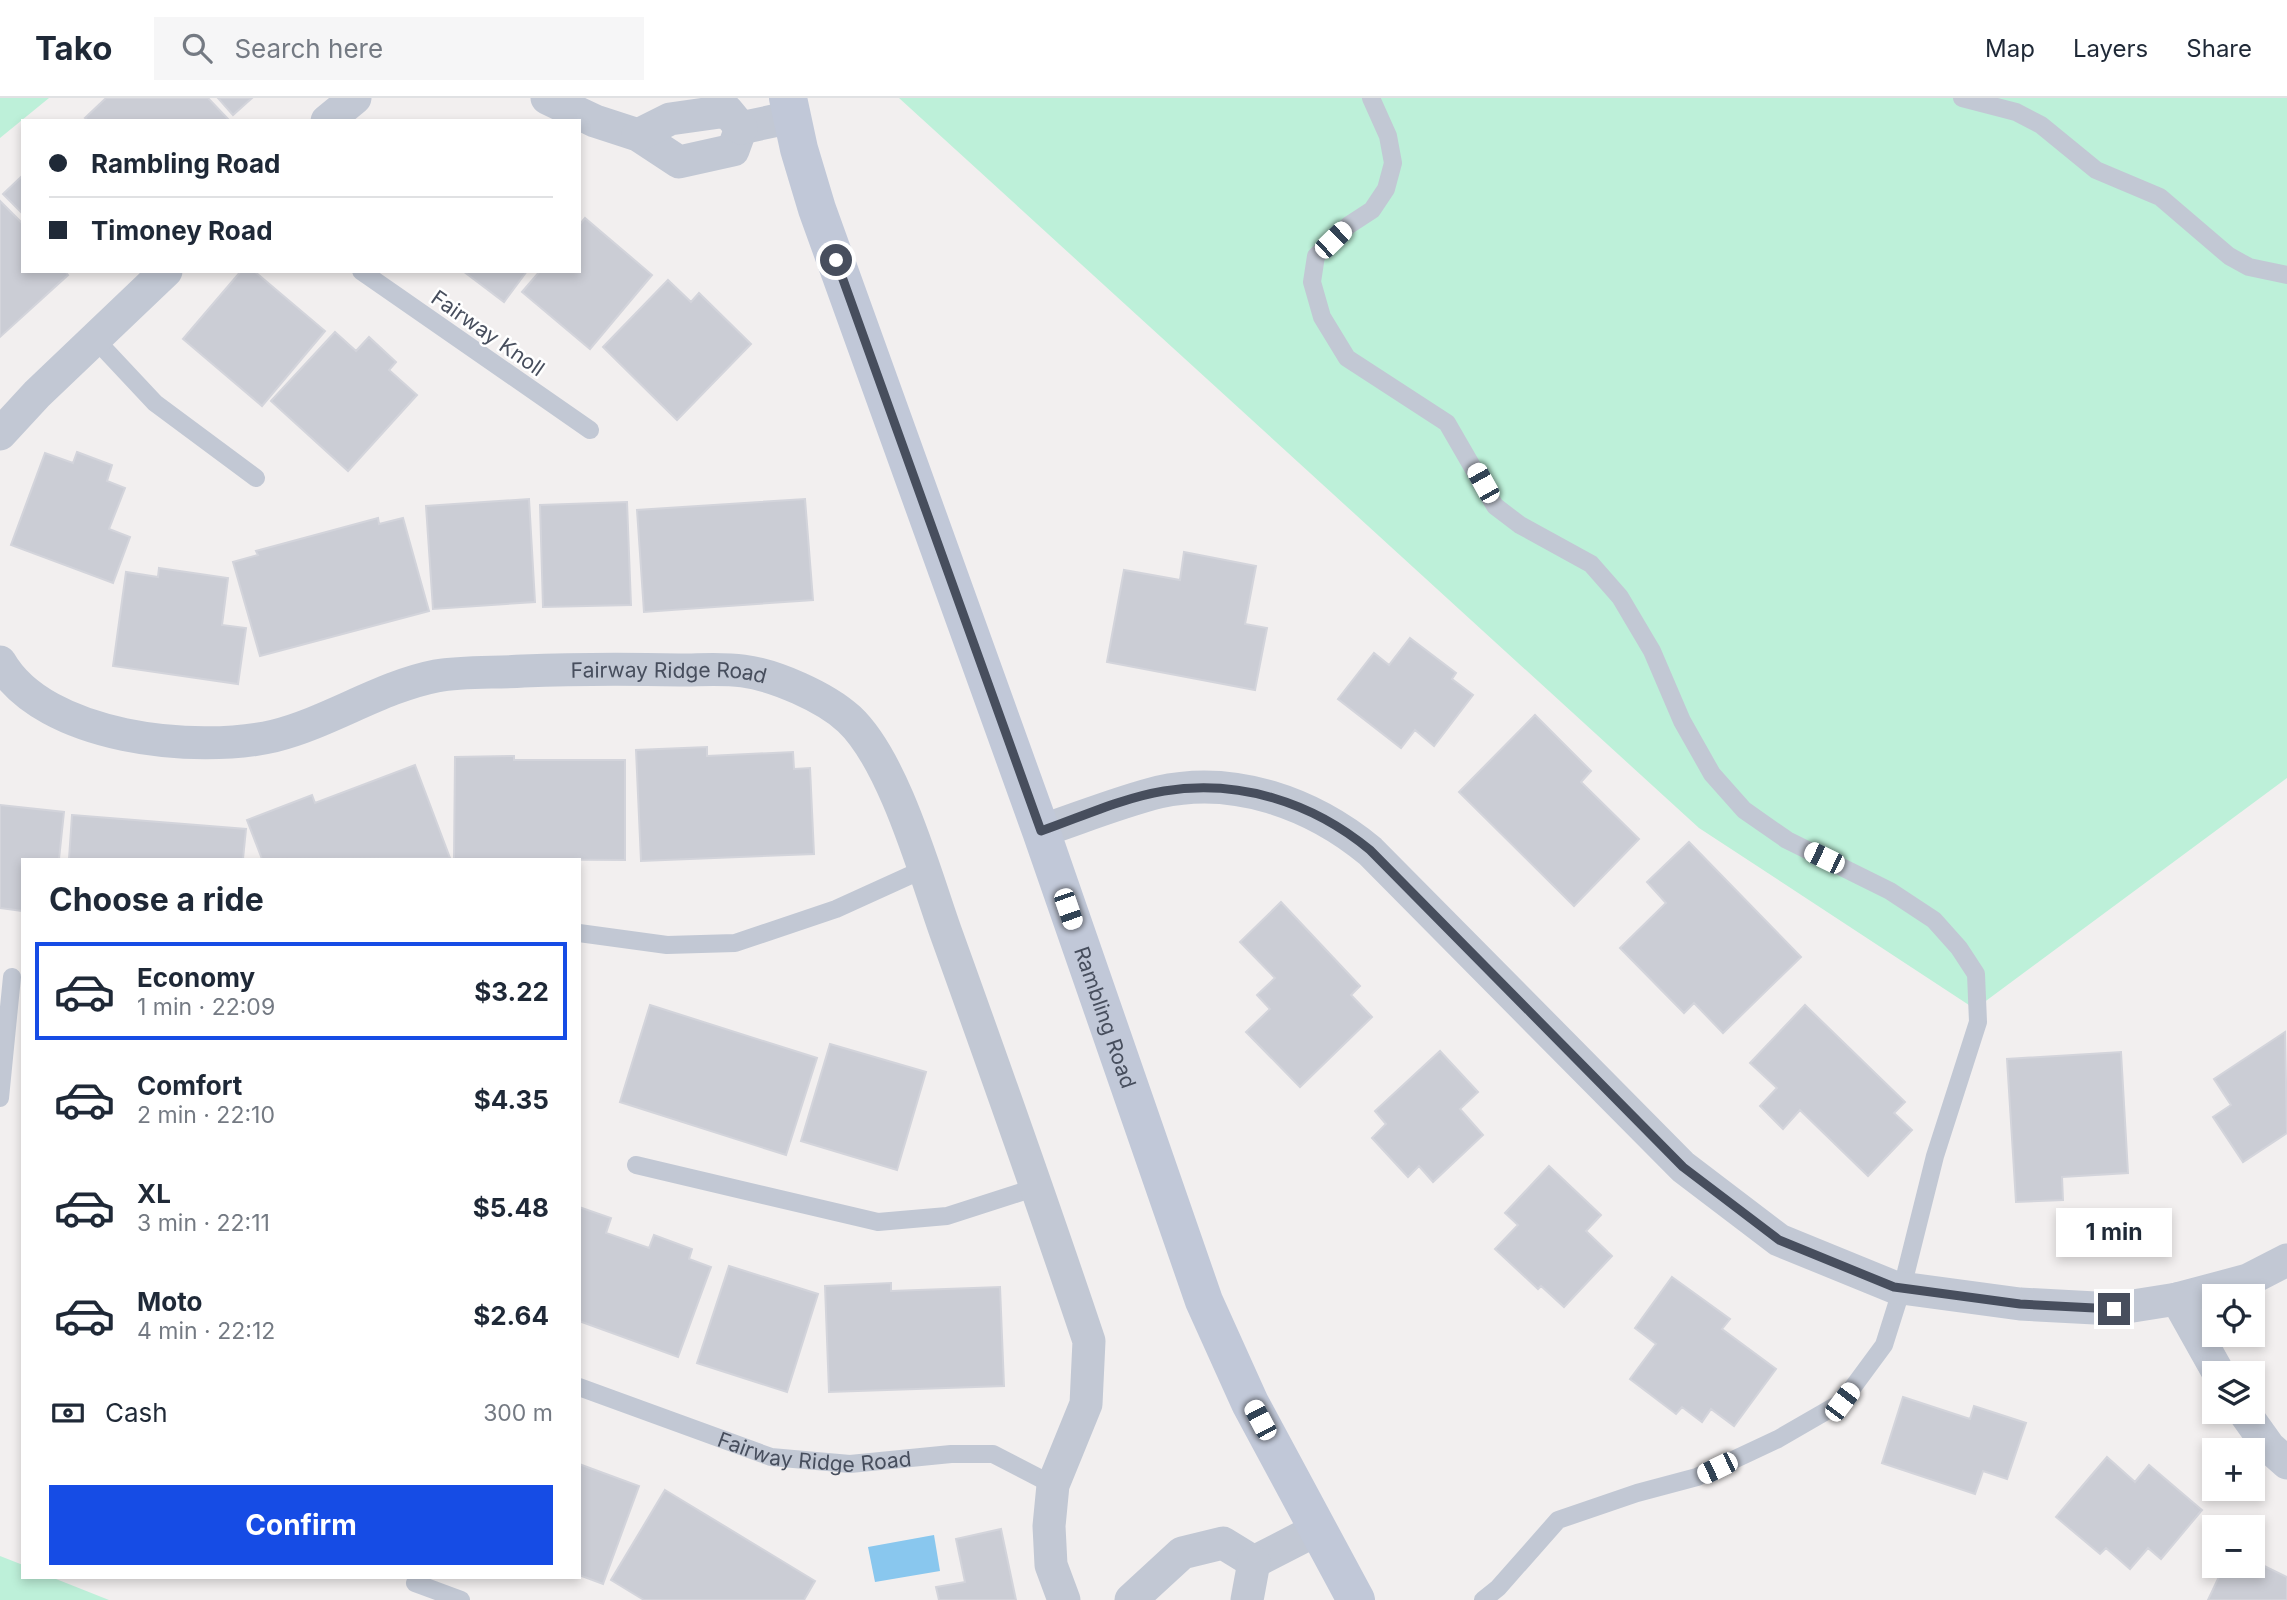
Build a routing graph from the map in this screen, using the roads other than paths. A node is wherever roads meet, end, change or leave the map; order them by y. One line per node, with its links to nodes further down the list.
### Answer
1 (355, 98): 6 (street)
2 (547, 98): 8 (street)
3 (1371, 98): 25 (lane)
4 (1962, 98): 11 (lane)
5 (790, 108): 7 (street); 17 (street, Rambling Road)
6 (329, 119)
7 (741, 128): 8 (street); 8 (street)
8 (638, 135)
9 (164, 273): 12 (street)
10 (365, 273): 13 (lane, Fairway Knoll)
11 (2287, 275)
12 (96, 339): 14 (street); 15 (lane)
13 (590, 430)
14 (0, 434)
15 (256, 478)
16 (2, 666): 18 (street, Fairway Ridge Road)
17 (1041, 831): 25 (street); 32 (street, Rambling Road)
18 (924, 869): 19 (lane); 23 (street, Fairway Ridge Road)
19 (581, 933)
20 (12, 977): 21 (lane)
21 (0, 1098)
22 (636, 1165): 23 (lane)
23 (1037, 1186): 31 (street, Fairway Ridge Road)
24 (2287, 1260): 26 (street)
25 (1902, 1288): 26 (street); 40 (lane)
26 (2177, 1299): 27 (street)
27 (2212, 1361)
28 (581, 1388): 31 (lane, Fairway Ridge Road)
29 (2253, 1424): 30 (street)
30 (2287, 1463)
31 (1053, 1485): 37 (street, Fairway Ridge Road)
32 (1318, 1529): 33 (street); 39 (street, Rambling Road)
33 (1254, 1562): 35 (street); 38 (street)
34 (415, 1583): 36 (lane)
35 (1148, 1594)
36 (461, 1600)
37 (1063, 1600)
38 (1247, 1600)
39 (1356, 1600)
40 (1483, 1600)

